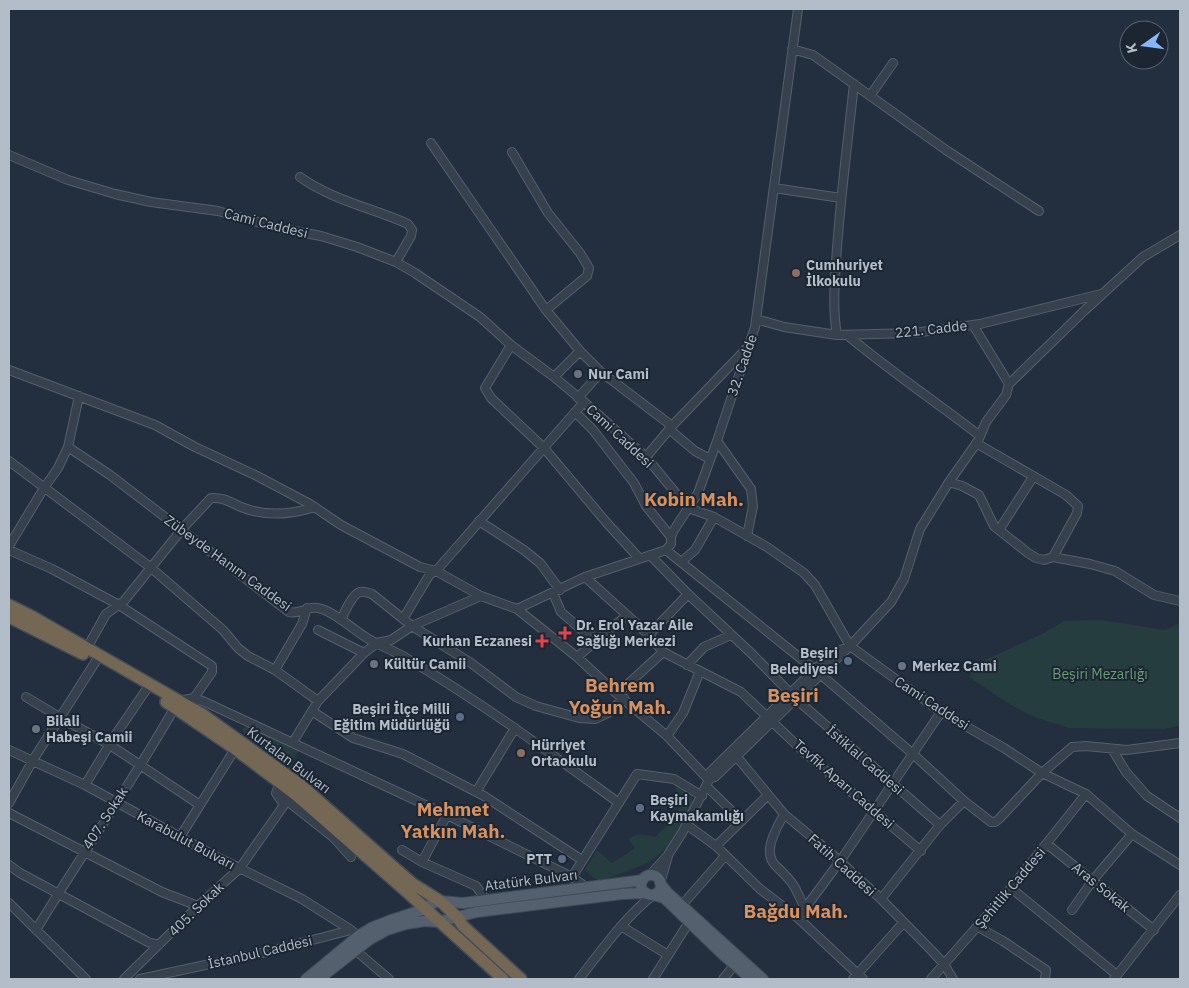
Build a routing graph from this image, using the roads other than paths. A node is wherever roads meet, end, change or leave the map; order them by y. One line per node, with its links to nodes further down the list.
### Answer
1 (798, 9): 2 (street, 32. Cadde)
2 (792, 49): 4 (street); 10 (street, 32. Cadde)
3 (893, 63): 5 (street)
4 (854, 84): 5 (street); 11 (street)
5 (870, 96): 12 (street)
6 (431, 143): 16 (street)
7 (512, 152): 16 (street)
8 (9, 155): 14 (street, Cami Caddesi)
9 (300, 177): 14 (street)
10 (774, 188): 11 (street); 17 (street, 32. Cadde)
11 (841, 198): 19 (street)
12 (1038, 211)
13 (1180, 234): 15 (street)
14 (396, 262): 21 (street, Cami Caddesi)
15 (1103, 294): 18 (street, 221. Cadde); 27 (street)
16 (546, 310): 23 (street)
17 (756, 319): 19 (street, 221. Cadde); 22 (street, 32. Cadde)
18 (973, 325): 20 (street, 221. Cadde); 27 (street)
19 (837, 335): 20 (street, 221. Cadde)
20 (847, 335): 32 (street)
21 (511, 345): 26 (street, Cami Caddesi); 36 (street)
22 (748, 348): 31 (street); 33 (street, 32. Cadde)
23 (580, 351): 25 (street); 26 (street)
24 (9, 370): 28 (street)
25 (601, 372): 29 (street); 31 (street)
26 (554, 377): 29 (street, Cami Caddesi)
27 (1009, 384): 32 (street)
28 (79, 396): 35 (street); 43 (street)
29 (581, 400): 30 (street); 37 (street, Cami Caddesi)
30 (575, 412): 36 (street); 49 (street)
31 (671, 427): 37 (street); 38 (street)
32 (980, 436): 34 (street)
33 (717, 441): 38 (street, 32. Cadde); 50 (street)
34 (976, 443): 40 (street); 41 (street)
35 (68, 448): 42 (street); 47 (street, Zübeyde Hanım Caddesi)
36 (544, 448): 46 (street); 56 (street)
37 (646, 457): 44 (street, Cami Caddesi)
38 (710, 459): 44 (street, 32. Cadde)
39 (9, 461): 42 (street)
40 (1033, 477): 48 (street); 55 (street)
41 (949, 482): 48 (street); 79 (street)
42 (44, 488): 51 (street); 58 (street)
43 (315, 507): 47 (street); 59 (street)
44 (688, 508): 45 (street, Cami Caddesi); 49 (street, 32. Cadde)
45 (714, 517): 50 (street, Cami Caddesi); 57 (street)
46 (479, 521): 59 (street); 61 (street)
47 (181, 530): 58 (street); 67 (street, Zübeyde Hanım Caddesi)
48 (999, 530): 55 (street)
49 (671, 536): 53 (street, 32. Cadde)
50 (747, 536): 79 (street, Cami Caddesi)
51 (9, 546)
52 (9, 550): 66 (street)
53 (666, 550): 54 (street); 57 (street)
54 (650, 555): 56 (street); 62 (street, İstiklal Caddesi)
55 (1053, 557): 64 (street)
56 (639, 558): 60 (street)
57 (681, 562): 88 (street)
58 (150, 567): 66 (street); 86 (street)
59 (436, 571): 63 (street); 71 (street)
60 (585, 577): 61 (street); 69 (street)
61 (556, 591): 68 (street); 77 (street)
62 (688, 594): 75 (street); 76 (street, İstiklal Caddesi)
63 (481, 596): 68 (street); 73 (street)
64 (1180, 601)
65 (9, 605): 80 (highway, Kurtalan Bulvarı)
66 (119, 605): 80 (street); 93 (street)
67 (307, 608): 72 (street, Zübeyde Hanım Caddesi); 86 (street)
68 (517, 609): 83 (street)
69 (627, 614): 75 (street); 77 (street)
70 (9, 617): 84 (highway, Kurtalan Bulvarı)
71 (404, 619): 72 (street); 73 (street)
72 (341, 620): 78 (street, Zübeyde Hanım Caddesi)
73 (412, 626): 78 (street); 94 (street)
74 (318, 630): 82 (street)
75 (649, 635): 81 (street)
76 (732, 635): 85 (street); 91 (street, İstiklal Caddesi)
77 (598, 639): 83 (street)
78 (377, 643): 82 (street); 101 (street, Zübeyde Hanım Caddesi)
79 (850, 646): 88 (street); 98 (street, Cami Caddesi)
80 (87, 648): 96 (highway, Kurtalan Bulvarı)
81 (663, 652): 85 (street, Tevfik Aparı Caddesi); 90 (street)
82 (364, 653): 95 (street)
83 (577, 657): 90 (street)
84 (96, 661): 89 (highway, Kurtalan Bulvarı); 99 (street)
85 (687, 665): 87 (street, Tevfik Aparı Caddesi)
86 (275, 670): 95 (street)
87 (700, 671): 100 (street, Tevfik Aparı Caddesi); 102 (street)
88 (817, 672): 91 (street); 110 (street)
89 (146, 690): 96 (highway, Kurtalan Bulvarı); 105 (street)
90 (617, 694): 94 (street)
91 (793, 696): 100 (street); 115 (street, İstiklal Caddesi)
92 (26, 697): 99 (street)
93 (194, 698): 96 (street); 103 (street)
94 (624, 698): 102 (street)
95 (318, 701): 97 (street)
96 (177, 704): 106 (highway, Kurtalan Bulvarı); 112 (street, 407. Sokak); 162 (highway, Kurtalan Bulvarı)
97 (312, 711): 103 (street); 118 (street)
98 (941, 712): 110 (street); 113 (street, Cami Caddesi)
99 (61, 718): 105 (street); 111 (street)
100 (770, 718): 109 (street); 127 (street, Tevfik Aparı Caddesi)
101 (515, 728): 118 (street); 125 (street, Zübeyde Hanım Caddesi)
102 (667, 736): 114 (street)
103 (293, 742): 130 (street)
104 (1180, 743): 107 (street)
105 (110, 745): 112 (street); 116 (street)
106 (235, 749): 117 (highway, Kurtalan Bulvarı); 126 (street)
107 (1112, 749): 113 (street); 131 (street)
108 (9, 750): 111 (street, Karabulut Bulvarı)
109 (734, 753): 114 (street); 120 (street, Fatih Caddesi)
110 (913, 754): 115 (street); 122 (street)
111 (33, 760): 116 (street, Karabulut Bulvarı); 123 (street)
112 (140, 764): 124 (street, 407. Sokak); 126 (street)
113 (1042, 773): 119 (street, Cami Caddesi); 122 (street)
114 (708, 781): 121 (street); 132 (street)
115 (892, 783): 127 (street); 134 (street, İstiklal Caddesi)
116 (85, 785): 124 (street, Karabulut Bulvarı)
117 (278, 788): 144 (street); 150 (street, 405. Sokak); 167 (highway, Kurtalan Bulvarı)
118 (476, 792): 145 (street)
119 (1086, 794): 135 (street, Cami Caddesi); 137 (street, Şehitlik Caddesi)
120 (768, 795): 129 (street, Fatih Caddesi); 132 (street)
121 (702, 796): 125 (street); 133 (street)
122 (964, 800): 134 (street)
123 (9, 803)
124 (115, 803): 136 (street, Karabulut Bulvarı); 140 (street, 407. Sokak)
125 (619, 803): 145 (street)
126 (200, 805): 136 (street)
127 (875, 811): 141 (street, Tevfik Aparı Caddesi); 147 (street)
128 (9, 813): 140 (street)
129 (784, 814): 147 (street, Fatih Caddesi); 166 (street)
130 (447, 815): 146 (street); 151 (street)
131 (1180, 818)
132 (742, 821): 138 (street)
133 (687, 825): 138 (street); 142 (street)
134 (940, 826): 141 (street)
135 (1132, 834): 149 (street, Cami Caddesi); 153 (street)
136 (180, 837): 150 (street, Karabulut Bulvarı)
137 (1047, 844): 153 (street, Aras Sokak); 156 (street, Şehitlik Caddesi)
138 (716, 846): 143 (street)
139 (402, 850): 146 (street)
140 (84, 851): 157 (street, 407. Sokak); 165 (street)
141 (922, 851): 160 (street)
142 (668, 855): 152 (street); 154 (street)
143 (724, 856): 164 (street); 170 (street)
144 (351, 858)
145 (582, 860): 151 (street)
146 (422, 862): 161 (street)
147 (839, 862): 160 (street, Fatih Caddesi); 166 (street)
148 (9, 865): 157 (street)
149 (1180, 865)
150 (240, 868): 165 (street, 405. Sokak); 178 (street, Karabulut Bulvarı)
151 (572, 877): 155 (street)
152 (646, 878): 154 (main road); 155 (main road, Atatürk Bulvarı); 158 (main road)
153 (1092, 880): 168 (street); 177 (street, Aras Sokak)
154 (660, 883): 158 (main road); 164 (main road)
155 (586, 887): 161 (main road, Atatürk Bulvarı)
156 (1012, 888): 175 (street, Şehitlik Caddesi); 185 (street)
157 (58, 894): 176 (street, 407. Sokak); 179 (street)
158 (650, 894): 169 (main road, Atatürk Bulvarı); 172 (main road); 174 (street)
159 (1180, 895): 177 (street)
160 (881, 899): 173 (street, Fatih Caddesi)
161 (486, 900): 162 (main road, Atatürk Bulvarı)
162 (440, 901): 167 (main road); 169 (highway, Kurtalan Bulvarı)
163 (9, 903): 176 (street)
164 (682, 905): 182 (main road)
165 (198, 906): 179 (street, 405. Sokak)
166 (805, 908): 170 (street)
167 (425, 909): 171 (highway, Kurtalan Bulvarı); 178 (main road)
168 (1072, 910)
169 (458, 918): 171 (main road, Atatürk Bulvarı); 193 (highway, Kurtalan Bulvarı)
170 (798, 918): 184 (street)
171 (438, 922): 180 (main road, Atatürk Bulvarı); 192 (highway, Kurtalan Bulvarı)
172 (689, 922): 181 (street); 182 (main road)
173 (903, 923): 183 (street, Fatih Caddesi); 184 (street)
174 (621, 926): 181 (street); 194 (street)
175 (978, 927): 183 (street, Şehitlik Caddesi); 201 (street)
176 (36, 930): 186 (street)
177 (1154, 930): 185 (street)
178 (355, 933): 188 (street, İstanbul Caddesi); 189 (main road)
179 (159, 945): 187 (street, 405. Sokak)
180 (355, 950): 190 (main road, Atatürk Bulvarı); 191 (street)
181 (668, 956): 195 (street)
182 (737, 962): 196 (street); 197 (main road); 198 (main road)
183 (944, 964): 199 (street, Şehitlik Caddesi); 200 (street, Fatih Caddesi)
184 (858, 977)
185 (1116, 977)
186 (86, 979)
187 (124, 979)
188 (140, 979)
189 (306, 979)
190 (319, 979)
191 (389, 979)
192 (503, 979)
193 (522, 979)
194 (578, 979)
195 (653, 979)
196 (722, 979)
197 (751, 979)
198 (763, 979)
199 (931, 979)
200 (953, 979)
201 (1045, 979)

